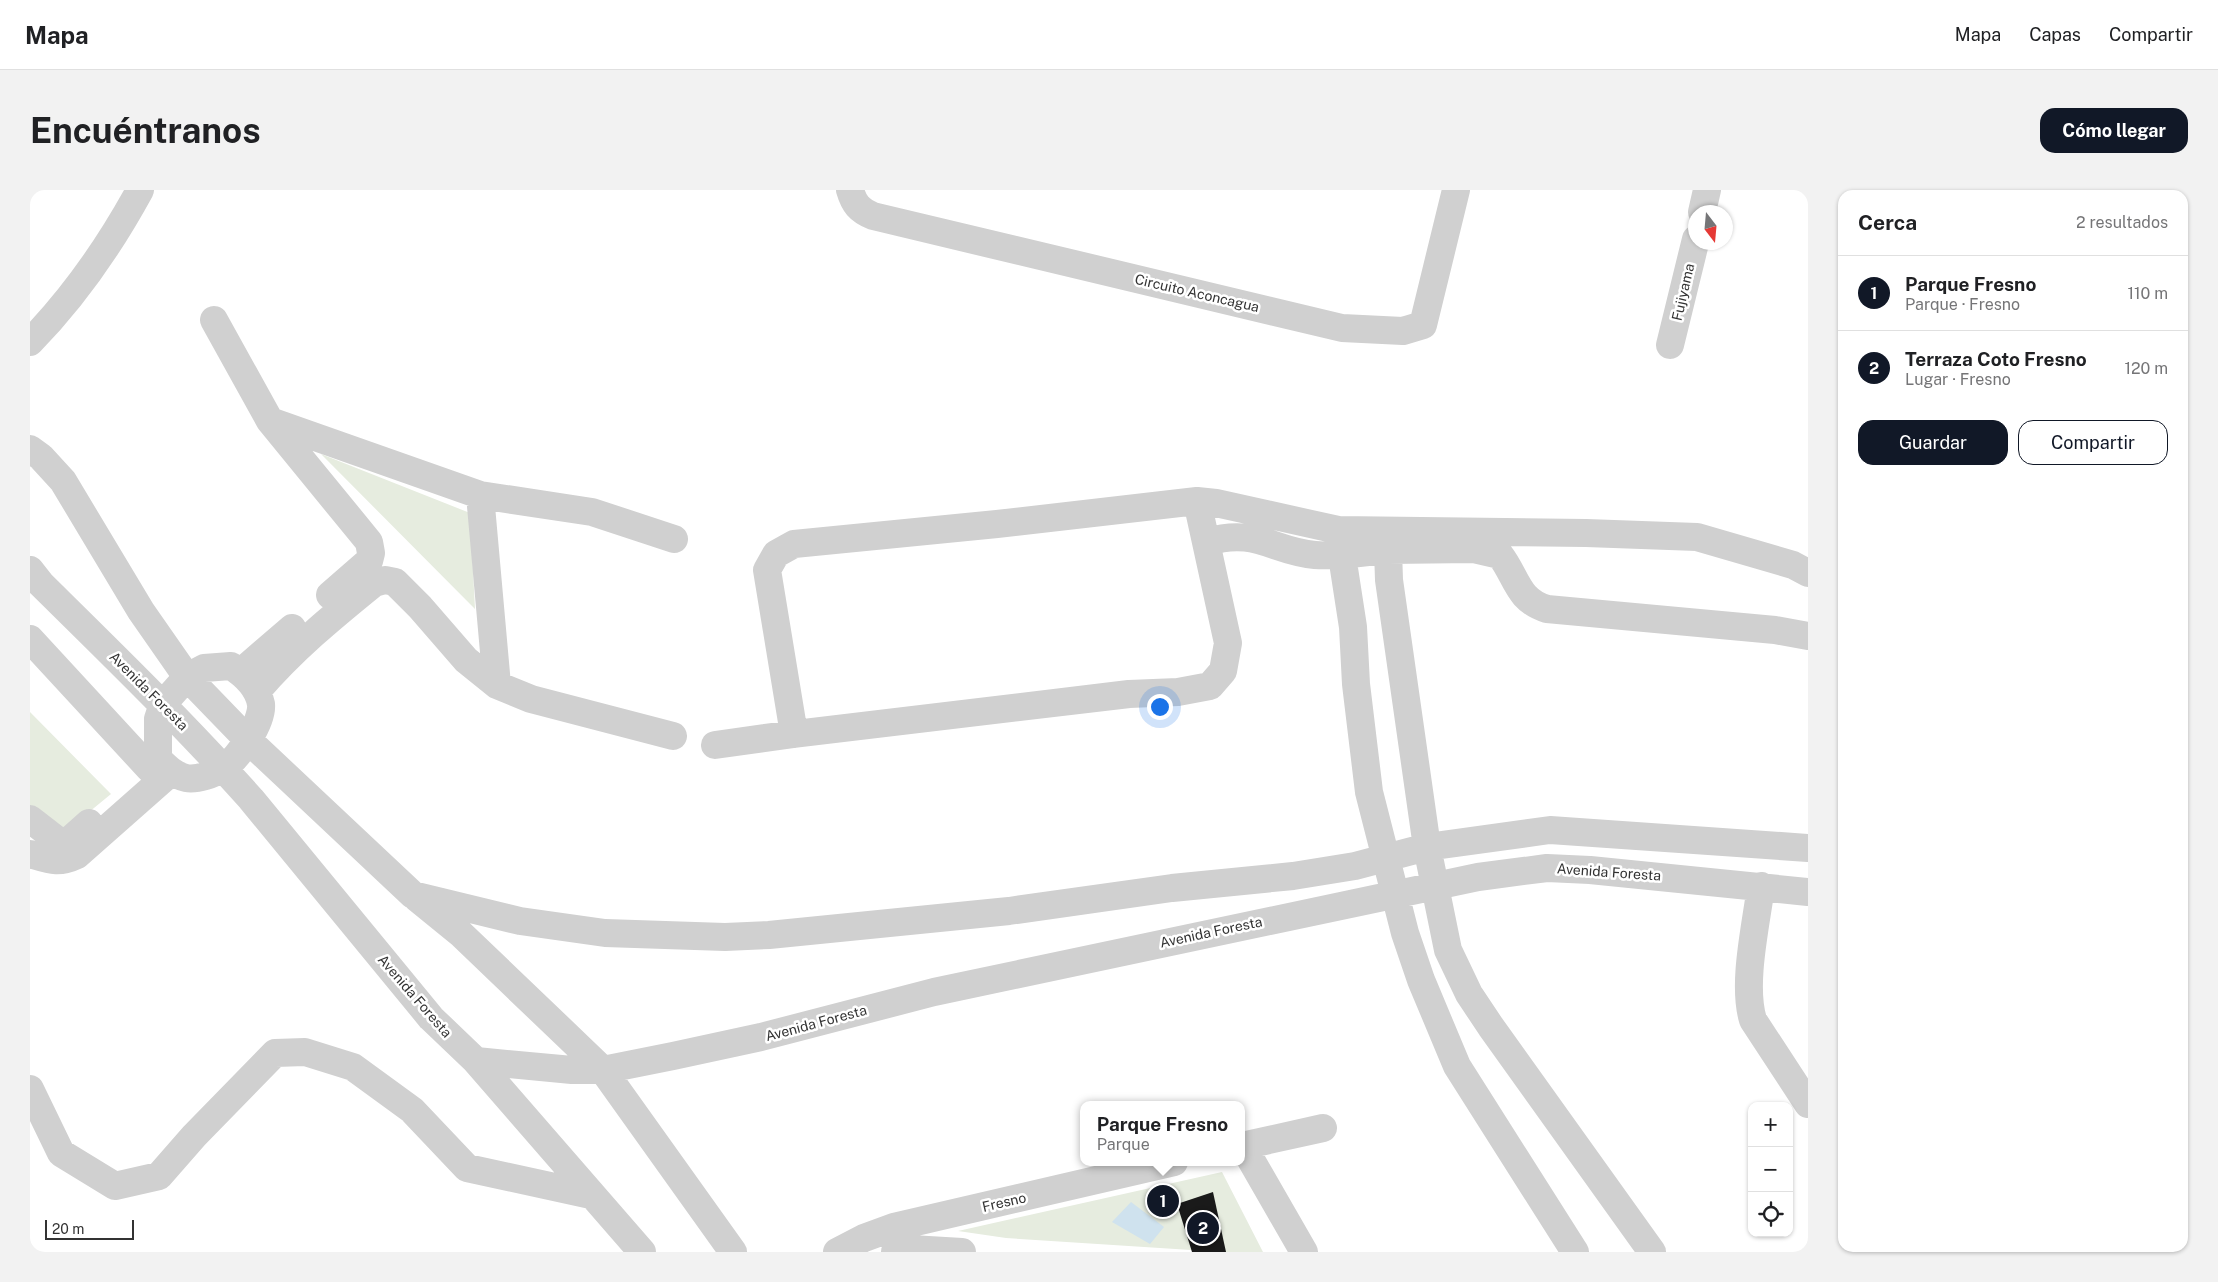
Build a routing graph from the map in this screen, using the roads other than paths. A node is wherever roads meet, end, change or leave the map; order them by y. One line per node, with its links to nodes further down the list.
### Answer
1 (140, 190): 8 (street)
2 (850, 190): 3 (street, Circuito Aconcagua)
3 (1456, 190)
4 (1707, 190): 5 (street)
5 (1704, 205)
6 (1693, 250): 9 (street, Fujiyama)
7 (214, 320): 10 (street)
8 (30, 342)
9 (1670, 346)
10 (270, 421): 12 (street); 24 (street)
11 (30, 449): 23 (street)
12 (480, 495): 14 (street); 25 (street)
13 (1197, 501): 17 (street); 18 (street); 27 (street)
14 (674, 539)
15 (1388, 540): 16 (street); 18 (street); 34 (street)
16 (1474, 541): 20 (street); 21 (street)
17 (1207, 542): 18 (street); 27 (street)
18 (1340, 542): 37 (street)
19 (30, 570): 26 (street, Avenida Foresta)
20 (1808, 572)
21 (1808, 636)
22 (30, 639): 31 (street)
23 (187, 677): 24 (street); 26 (street); 29 (street)
24 (249, 682): 25 (street); 29 (street)
25 (497, 685): 28 (street)
26 (164, 704): 31 (street); 32 (street, Avenida Foresta)
27 (794, 734): 30 (street)
28 (673, 736)
29 (248, 740): 32 (street); 41 (street)
30 (715, 745)
31 (159, 766): 32 (street); 33 (street); 36 (street)
32 (224, 768): 43 (street, Avenida Foresta)
33 (30, 819)
34 (1427, 847): 35 (street); 37 (street); 38 (street)
35 (1808, 848)
36 (30, 854)
37 (1387, 857): 41 (street); 42 (street)
38 (1434, 885): 39 (street, Avenida Foresta); 42 (street, Avenida Foresta); 59 (street)
39 (1761, 886): 40 (street, Avenida Foresta); 46 (street)
40 (1808, 892)
41 (413, 895): 44 (street)
42 (1397, 895): 44 (street, Avenida Foresta); 58 (street)
43 (476, 1061): 44 (street, Avenida Foresta); 51 (street)
44 (603, 1070): 54 (street)
45 (30, 1088): 51 (street)
46 (1808, 1104)
47 (1323, 1128): 48 (street)
48 (1245, 1146)
49 (1245, 1149): 57 (street)
50 (1160, 1166): 52 (street, Fresno)
51 (591, 1195): 53 (street)
52 (900, 1243): 55 (street, Fresno); 56 (street, Fresno)
53 (642, 1252)
54 (733, 1252)
55 (837, 1252)
56 (962, 1252)
57 (1304, 1252)
58 (1575, 1252)
59 (1652, 1252)

